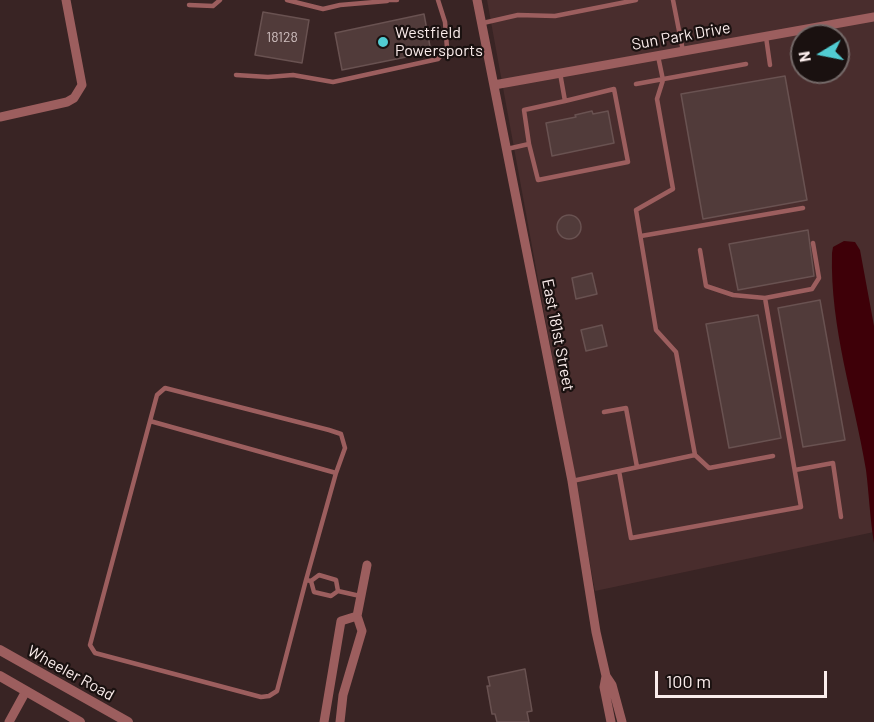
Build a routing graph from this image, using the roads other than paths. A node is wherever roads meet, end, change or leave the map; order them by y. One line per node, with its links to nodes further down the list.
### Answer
1 (66, 0): 25 (street)
2 (220, 0): 11 (lane)
3 (287, 0): 10 (lane)
4 (397, 0): 9 (lane)
5 (438, 0): 20 (lane)
6 (477, 0): 13 (street, East 181st Street)
7 (636, 0): 13 (lane)
8 (673, 0): 15 (lane)
9 (387, 1): 10 (lane)
10 (301, 2)
11 (189, 5)
12 (874, 17): 14 (street, Sun Park Drive)
13 (482, 23): 23 (street, East 181st Street)
14 (766, 37): 15 (street, Sun Park Drive); 18 (lane)
15 (683, 51): 16 (street, Sun Park Drive)
16 (658, 56): 19 (street, Sun Park Drive); 21 (lane)
17 (746, 64): 21 (lane)
18 (770, 65)
19 (560, 74): 23 (street, Sun Park Drive); 24 (lane)
20 (236, 75)
21 (663, 80): 22 (lane); 29 (lane)
22 (636, 84)
23 (494, 85): 27 (street, East 181st Street)
24 (565, 101): 26 (lane); 26 (lane)
25 (0, 117)
26 (530, 144): 27 (lane)
27 (507, 149): 41 (street, East 181st Street)
28 (803, 208): 29 (lane)
29 (641, 236): 35 (lane)
30 (813, 243): 32 (lane)
31 (700, 250): 32 (lane)
32 (765, 298): 38 (lane)
33 (604, 412): 37 (lane)
34 (150, 421): 40 (lane); 40 (lane); 44 (lane)
35 (695, 455): 36 (lane); 37 (lane)
36 (773, 456)
37 (637, 467): 39 (lane)
38 (795, 470): 39 (lane); 42 (lane)
39 (619, 471): 41 (lane)
40 (336, 473): 44 (lane)
41 (572, 481): 50 (street, East 181st Street)
42 (841, 517)
43 (368, 565): 46 (street)
44 (309, 580): 45 (lane); 45 (lane)
45 (339, 591): 46 (lane)
46 (361, 596): 47 (street)
47 (357, 616): 55 (street); 56 (street)
48 (0, 650): 54 (street, Wheeler Road)
49 (0, 676): 51 (street)
50 (606, 676): 57 (street, East 181st Street); 58 (street, East 181st Street)
51 (26, 691): 52 (street); 53 (street)
52 (9, 722)
53 (81, 722)
54 (128, 722)
55 (324, 722)
56 (340, 722)
57 (611, 722)
58 (622, 722)

